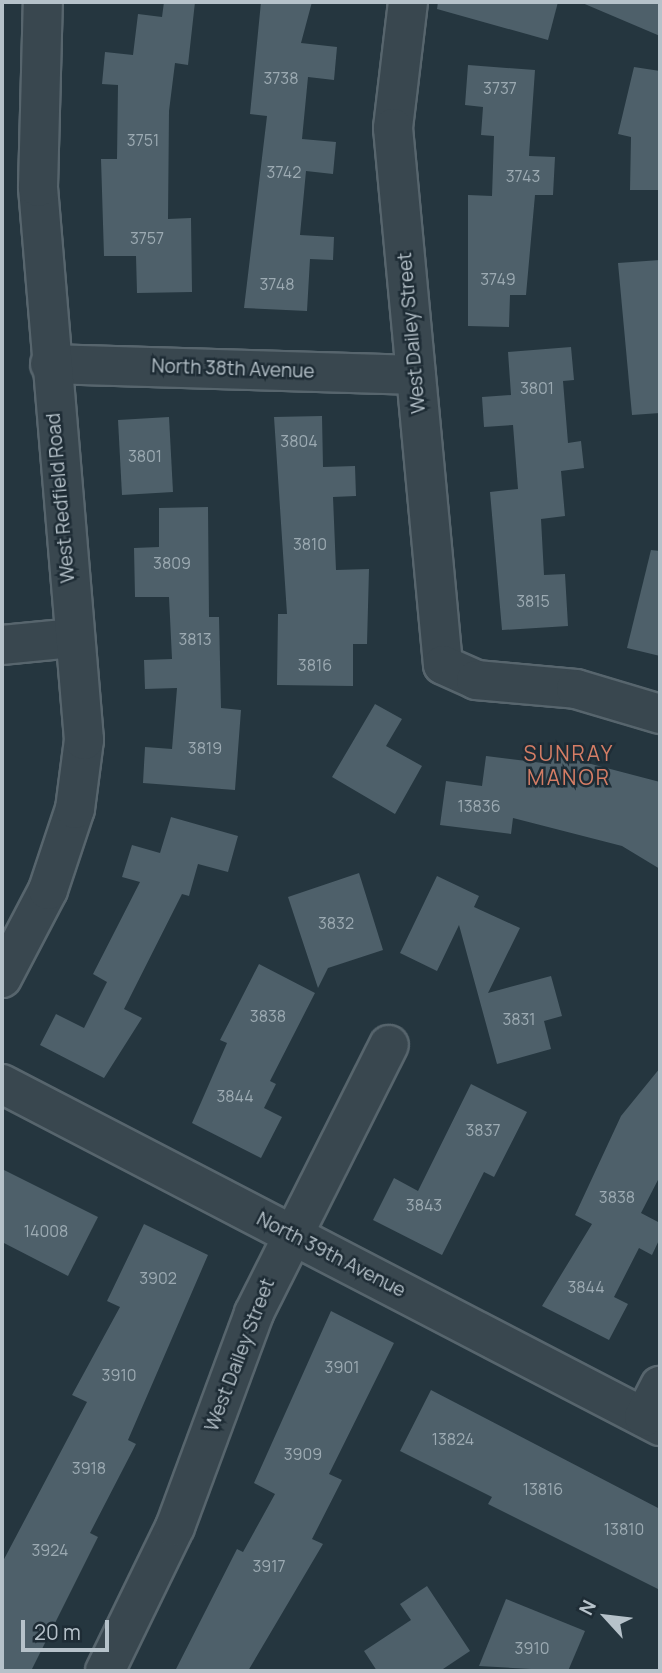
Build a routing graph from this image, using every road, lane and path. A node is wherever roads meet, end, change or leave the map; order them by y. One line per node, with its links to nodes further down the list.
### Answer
1 (43, 2): 3 (street, West Redfield Road)
2 (408, 2): 4 (street, West Dailey Street)
3 (50, 364): 4 (street, North 38th Avenue); 5 (street, West Redfield Road)
4 (416, 375): 7 (street, West Dailey Street)
5 (74, 638): 6 (street); 8 (street, West Redfield Road)
6 (2, 645)
7 (660, 714)
8 (2, 978)
9 (389, 1045): 11 (street, West Dailey Street)
10 (2, 1084): 11 (street, North 39th Avenue)
11 (291, 1234): 12 (street, North 39th Avenue); 13 (street, West Dailey Street)
12 (655, 1410)
13 (105, 1671)

